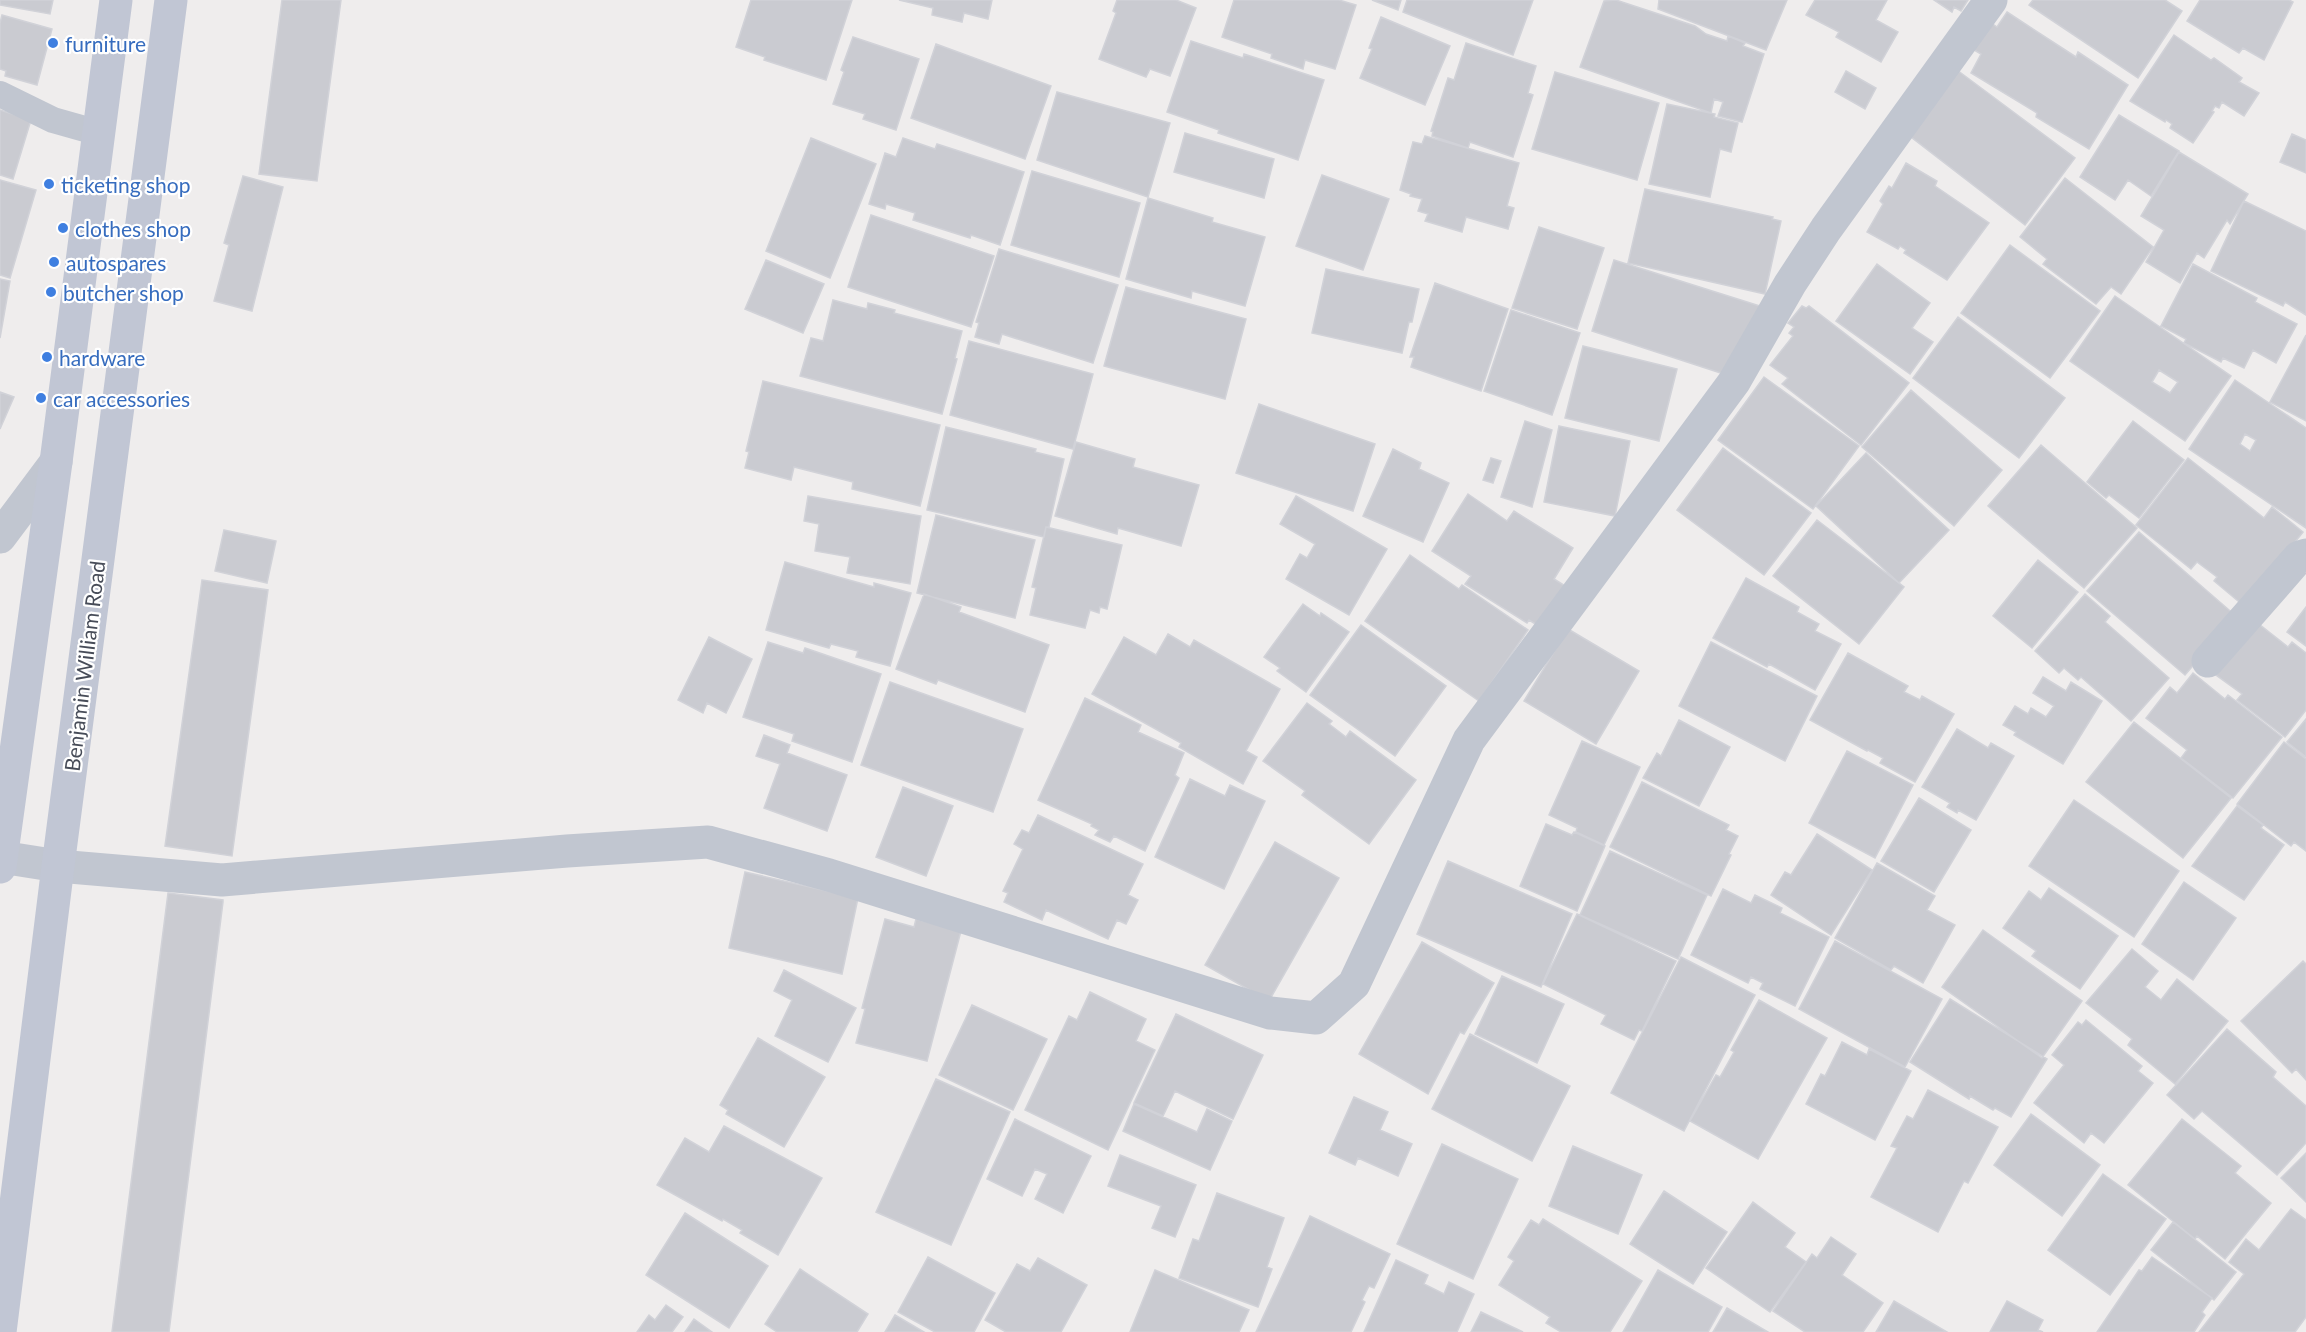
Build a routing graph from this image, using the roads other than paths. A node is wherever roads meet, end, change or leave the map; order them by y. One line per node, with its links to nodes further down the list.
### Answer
1 (116, 0): 5 (main road)
2 (171, 0): 11 (main road, Benjamin William Road)
3 (1991, 0): 11 (street)
4 (0, 94): 5 (lane)
5 (99, 133): 6 (main road)
6 (56, 462): 7 (street); 10 (main road)
7 (0, 537)
8 (2306, 555): 9 (street)
9 (2208, 662)
10 (1, 862): 11 (street)
11 (58, 866): 12 (main road, Benjamin William Road)
12 (0, 1332)

